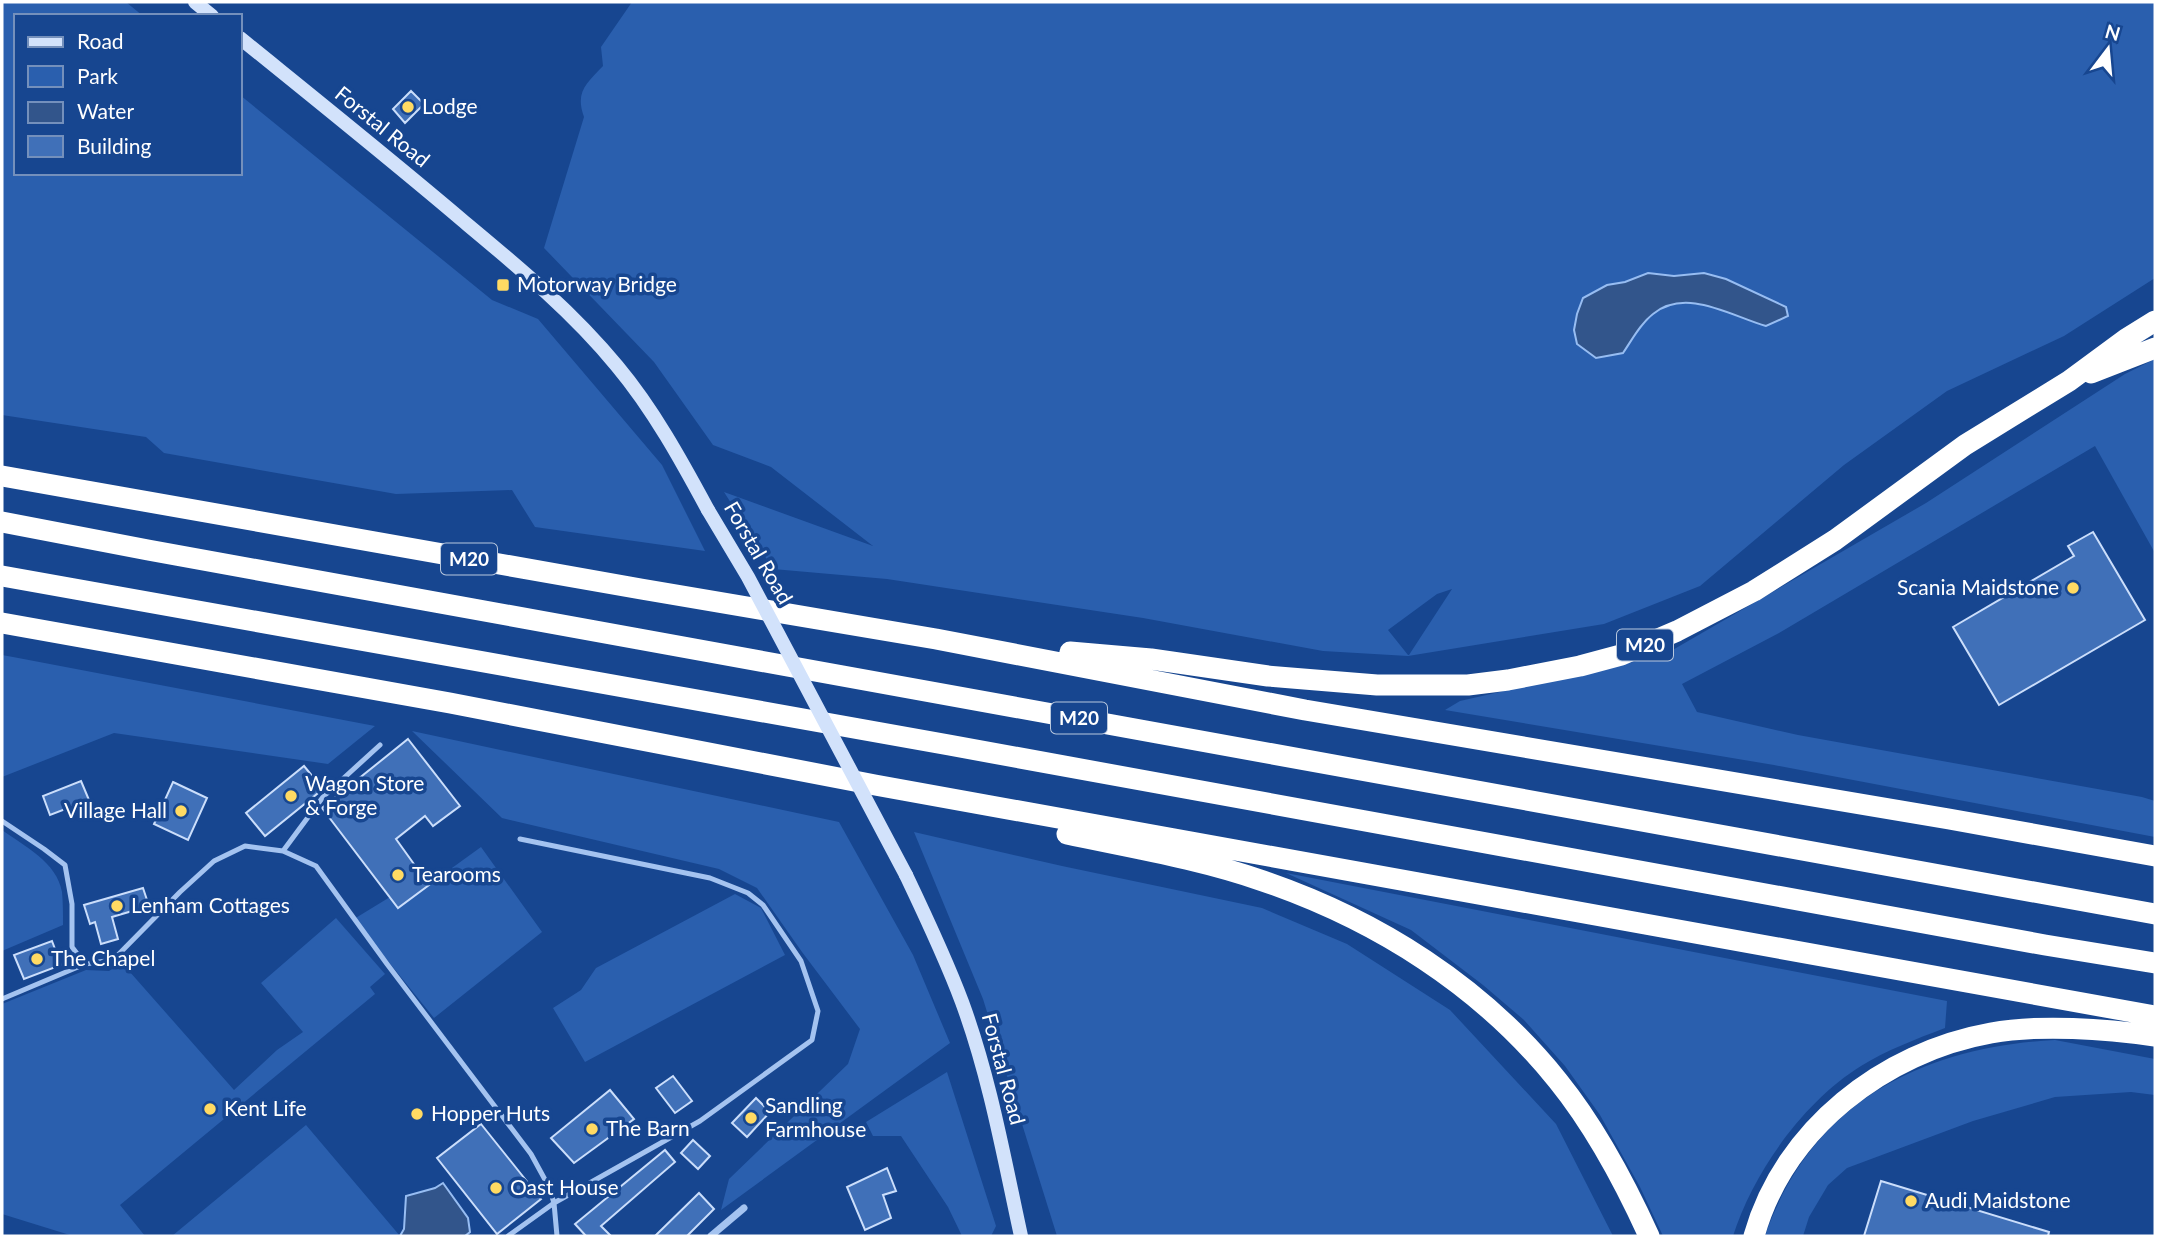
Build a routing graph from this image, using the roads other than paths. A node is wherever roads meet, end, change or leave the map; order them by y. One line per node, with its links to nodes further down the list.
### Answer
1 (195, 2): 2 (street)
2 (210, 14)
3 (242, 40): 29 (street, Forstal Road, bridge)
4 (2155, 321): 6 (highway, M20)
5 (2155, 348): 6 (highway, M20)
6 (2069, 381): 11 (highway, M20)
7 (2, 476): 11 (highway, M20)
8 (2, 522): 18 (highway, M20)
9 (2, 576): 19 (highway, M20)
10 (2, 623): 13 (highway)
11 (936, 639): 17 (highway, M20)
12 (380, 745): 16 (lane)
13 (875, 785): 22 (highway); 30 (highway)
14 (2, 821): 20 (lane)
15 (520, 839): 24 (lane)
16 (283, 851): 20 (lane); 24 (lane)
17 (2155, 856)
18 (2155, 914)
19 (2155, 963)
20 (85, 964): 21 (lane)
21 (2, 999)
22 (2155, 1016)
23 (2155, 1036): 31 (highway)
24 (554, 1203): 26 (lane); 27 (lane)
25 (744, 1208): 28 (street)
26 (508, 1236)
27 (557, 1236)
28 (711, 1236)
29 (1021, 1236)
30 (1649, 1236)
31 (1754, 1236)

